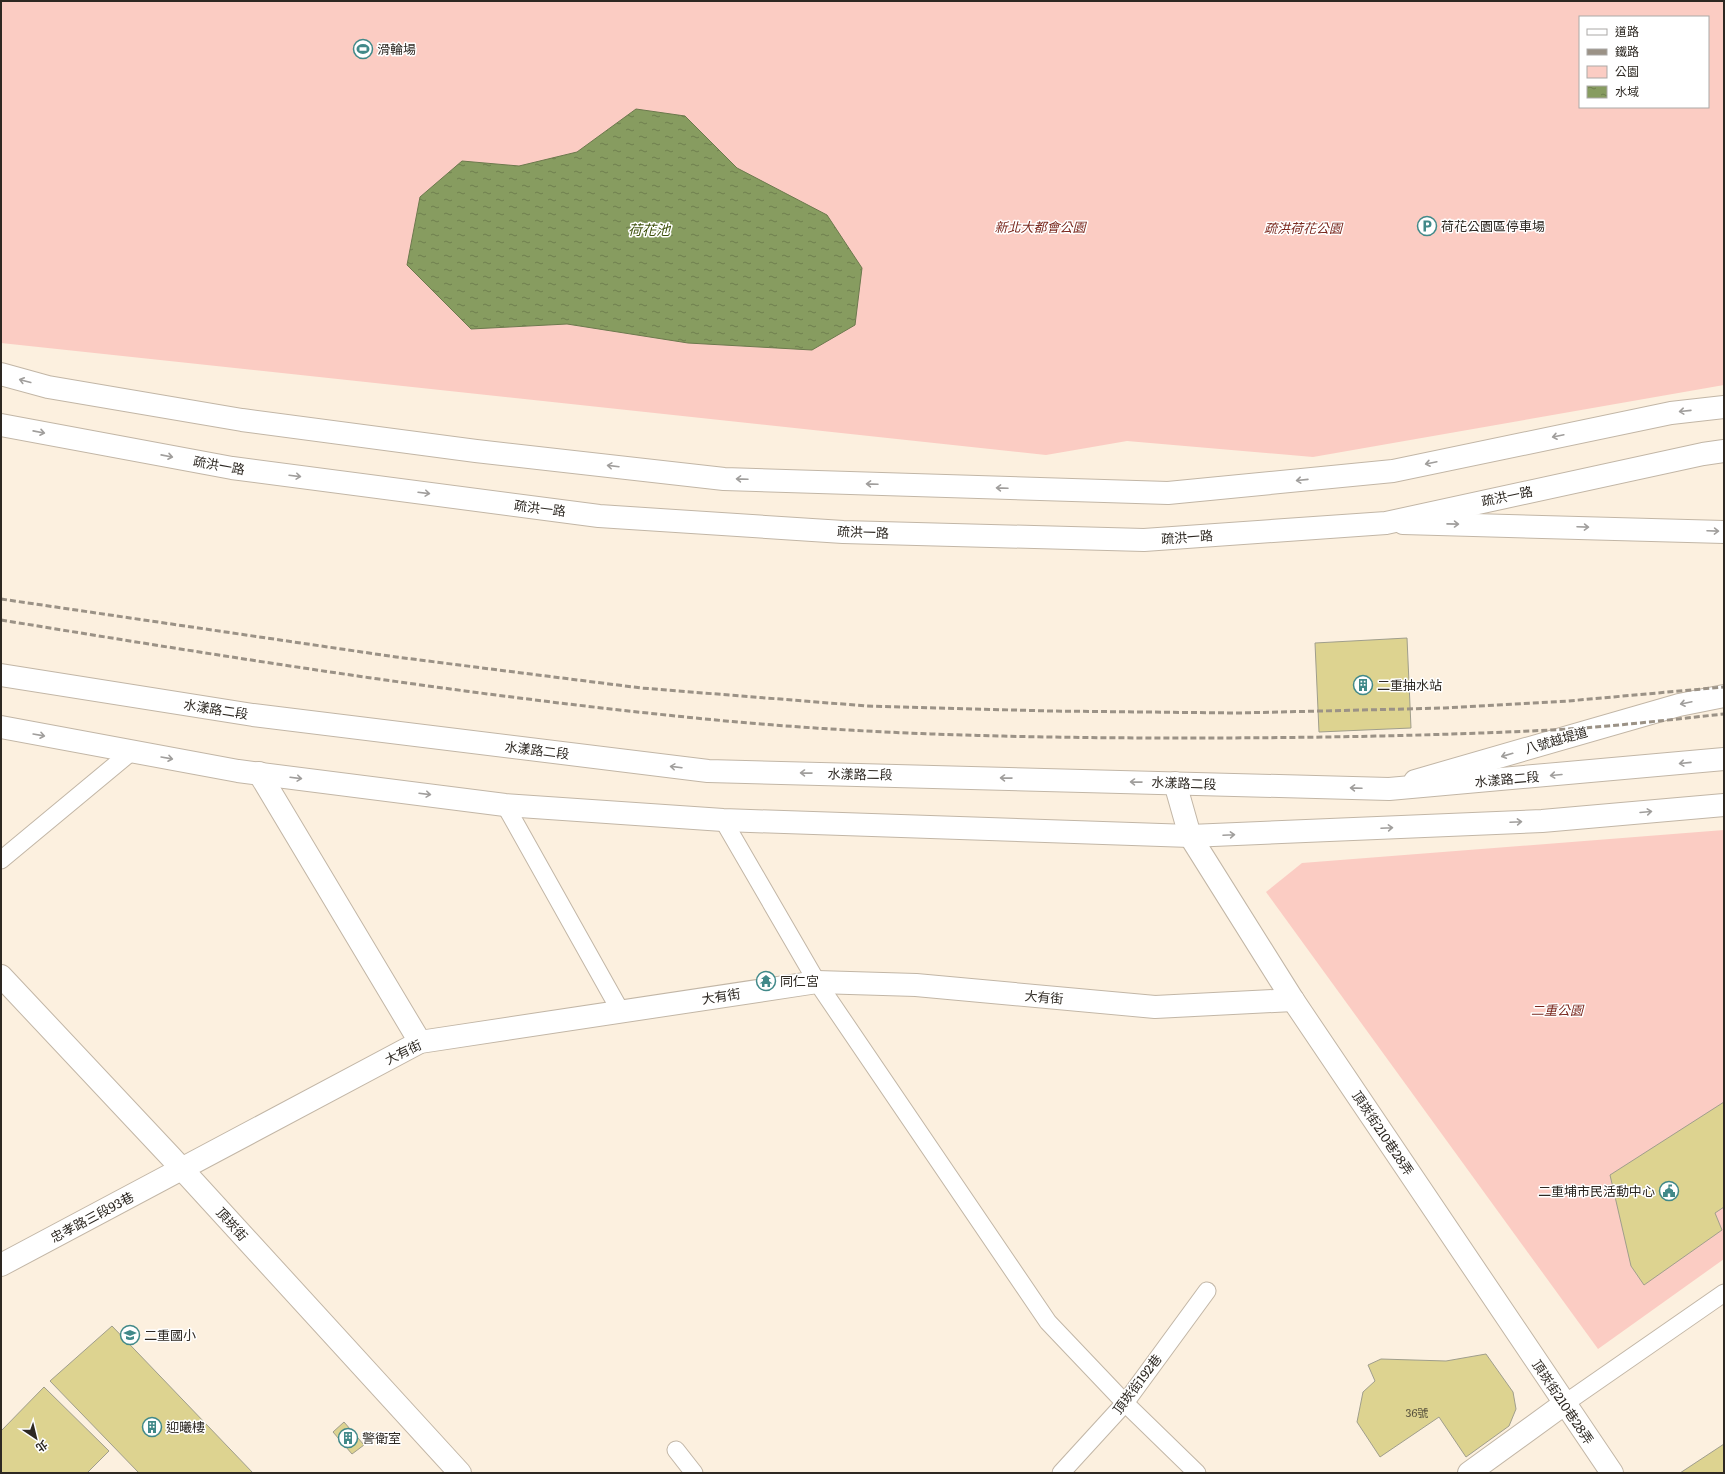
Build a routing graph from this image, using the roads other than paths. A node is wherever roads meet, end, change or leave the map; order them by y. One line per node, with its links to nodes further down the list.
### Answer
1 (1, 374): 2 (street, one-way to 1)
2 (1724, 407)
3 (1, 425): 5 (street, 疏洪一路, one-way to 5)
4 (1724, 451): 5 (street, 疏洪一路)
5 (1386, 523): 6 (street, one-way to 6)
6 (1724, 532)
7 (1, 675): 13 (street, 水漾路二段, one-way to 7)
8 (1724, 696): 14 (street, 八號越堤道, one-way to 14)
9 (1, 727): 10 (street, one-way to 10)
10 (131, 752): 12 (street, one-way to 12); 19 (lane)
11 (1724, 759): 14 (street, 水漾路二段, one-way to 14)
12 (259, 773): 15 (street, one-way to 15); 24 (street)
13 (1175, 783): 14 (street, 水漾路二段, one-way to 13); 18 (street, 頂崁街210巷28弄)
14 (1389, 789)
15 (505, 805): 17 (street); 23 (lane)
16 (1724, 805): 18 (street, one-way to 16)
17 (723, 820): 18 (street); 21 (lane)
18 (1190, 836): 22 (street, 頂崁街210巷28弄)
19 (1, 860)
20 (1, 976): 25 (street, 頂崁街)
21 (817, 982): 22 (street, 大有街); 23 (street, 大有街); 29 (lane)
22 (1294, 1000): 30 (street, 頂崁街210巷28弄)
23 (621, 1012): 24 (street, 大有街)
24 (420, 1042): 25 (street, 大有街)
25 (182, 1169): 26 (street, 忠孝路三段93巷); 32 (street, 頂崁街)
26 (1, 1266)
27 (1206, 1291): 29 (lane, 頂崁街192巷)
28 (1724, 1292): 30 (lane)
29 (1125, 1403): 34 (lane, 頂崁街192巷); 35 (lane)
30 (1564, 1404): 36 (street); 37 (street, 頂崁街210巷28弄)
31 (676, 1450): 33 (lane)
32 (460, 1473)
33 (694, 1473)
34 (1061, 1473)
35 (1197, 1473)
36 (1469, 1473)
37 (1612, 1473)

